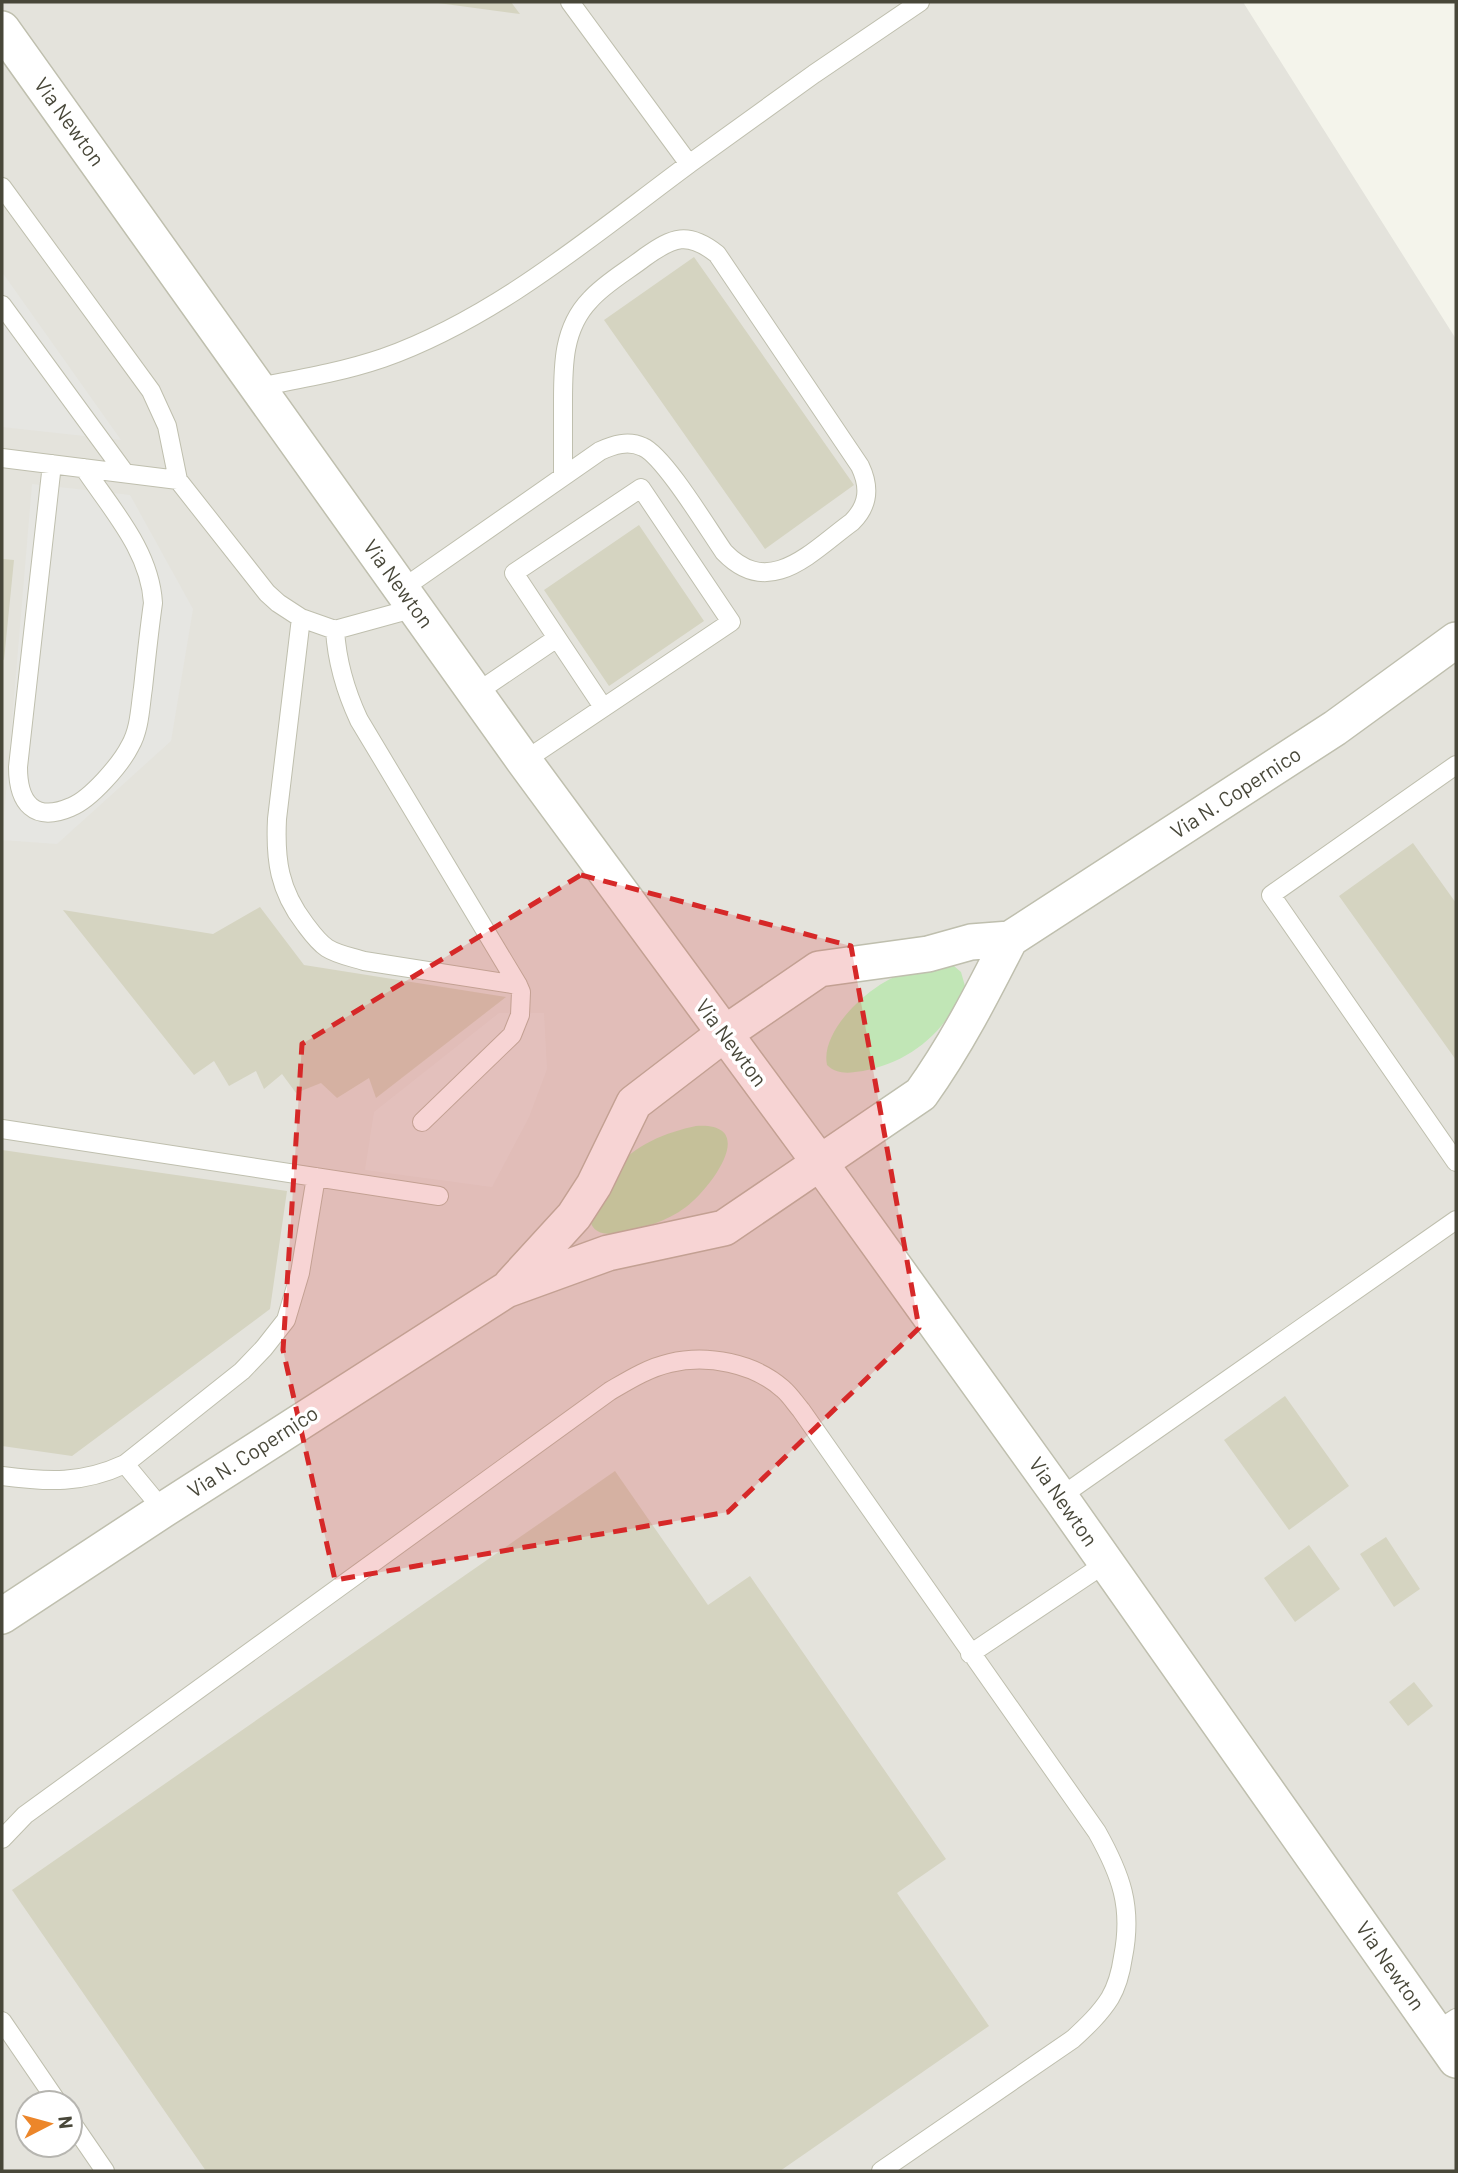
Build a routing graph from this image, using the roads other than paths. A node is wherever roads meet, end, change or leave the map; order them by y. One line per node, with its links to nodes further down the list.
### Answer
1 (570, 2): 4 (lane)
2 (917, 3): 4 (lane)
3 (2, 29): 7 (street, Via Newton)
4 (689, 164): 7 (lane)
5 (2, 187): 13 (lane)
6 (2, 305): 11 (lane)
7 (258, 387): 14 (street, Via Newton)
8 (2, 458): 9 (lane)
9 (51, 464): 10 (lane); 10 (lane)
10 (84, 468): 11 (lane)
11 (125, 473): 13 (lane)
12 (564, 476): 12 (lane); 14 (lane)
13 (178, 480): 15 (lane)
14 (408, 598): 16 (lane); 19 (street, Via Newton)
15 (301, 618): 16 (lane); 24 (lane)
16 (335, 630): 24 (lane)
17 (557, 638): 19 (lane); 20 (lane); 20 (lane)
18 (1456, 640): 23 (street, Via N. Copernico)
19 (476, 693): 21 (street, Via Newton)
20 (603, 707): 21 (lane)
21 (524, 761): 25 (street, Via Newton)
22 (1456, 765): 28 (lane)
23 (1010, 939): 25 (street); 29 (street)
24 (518, 985): 26 (lane)
25 (724, 1034): 29 (street, Via Newton); 33 (street)
26 (422, 1122)
27 (2, 1129): 30 (lane)
28 (1456, 1162)
29 (820, 1163): 33 (street); 36 (street, Via Newton)
30 (316, 1177): 31 (lane); 34 (lane)
31 (439, 1196)
32 (1456, 1220): 36 (lane)
33 (506, 1290): 37 (street, Via N. Copernico)
34 (125, 1464): 35 (lane); 37 (lane)
35 (2, 1475)
36 (1060, 1497): 38 (street, Via Newton)
37 (163, 1510): 39 (street, Via N. Copernico)
38 (1106, 1563): 40 (lane); 43 (street, Via Newton)
39 (2, 1616)
40 (970, 1654): 41 (lane); 48 (lane)
41 (2, 1839)
42 (2, 2021): 45 (lane)
43 (1446, 2024): 44 (street, Via Newton)
44 (1456, 2060)
45 (48, 2089)
46 (84, 2140): 47 (lane)
47 (105, 2171)
48 (881, 2171)

